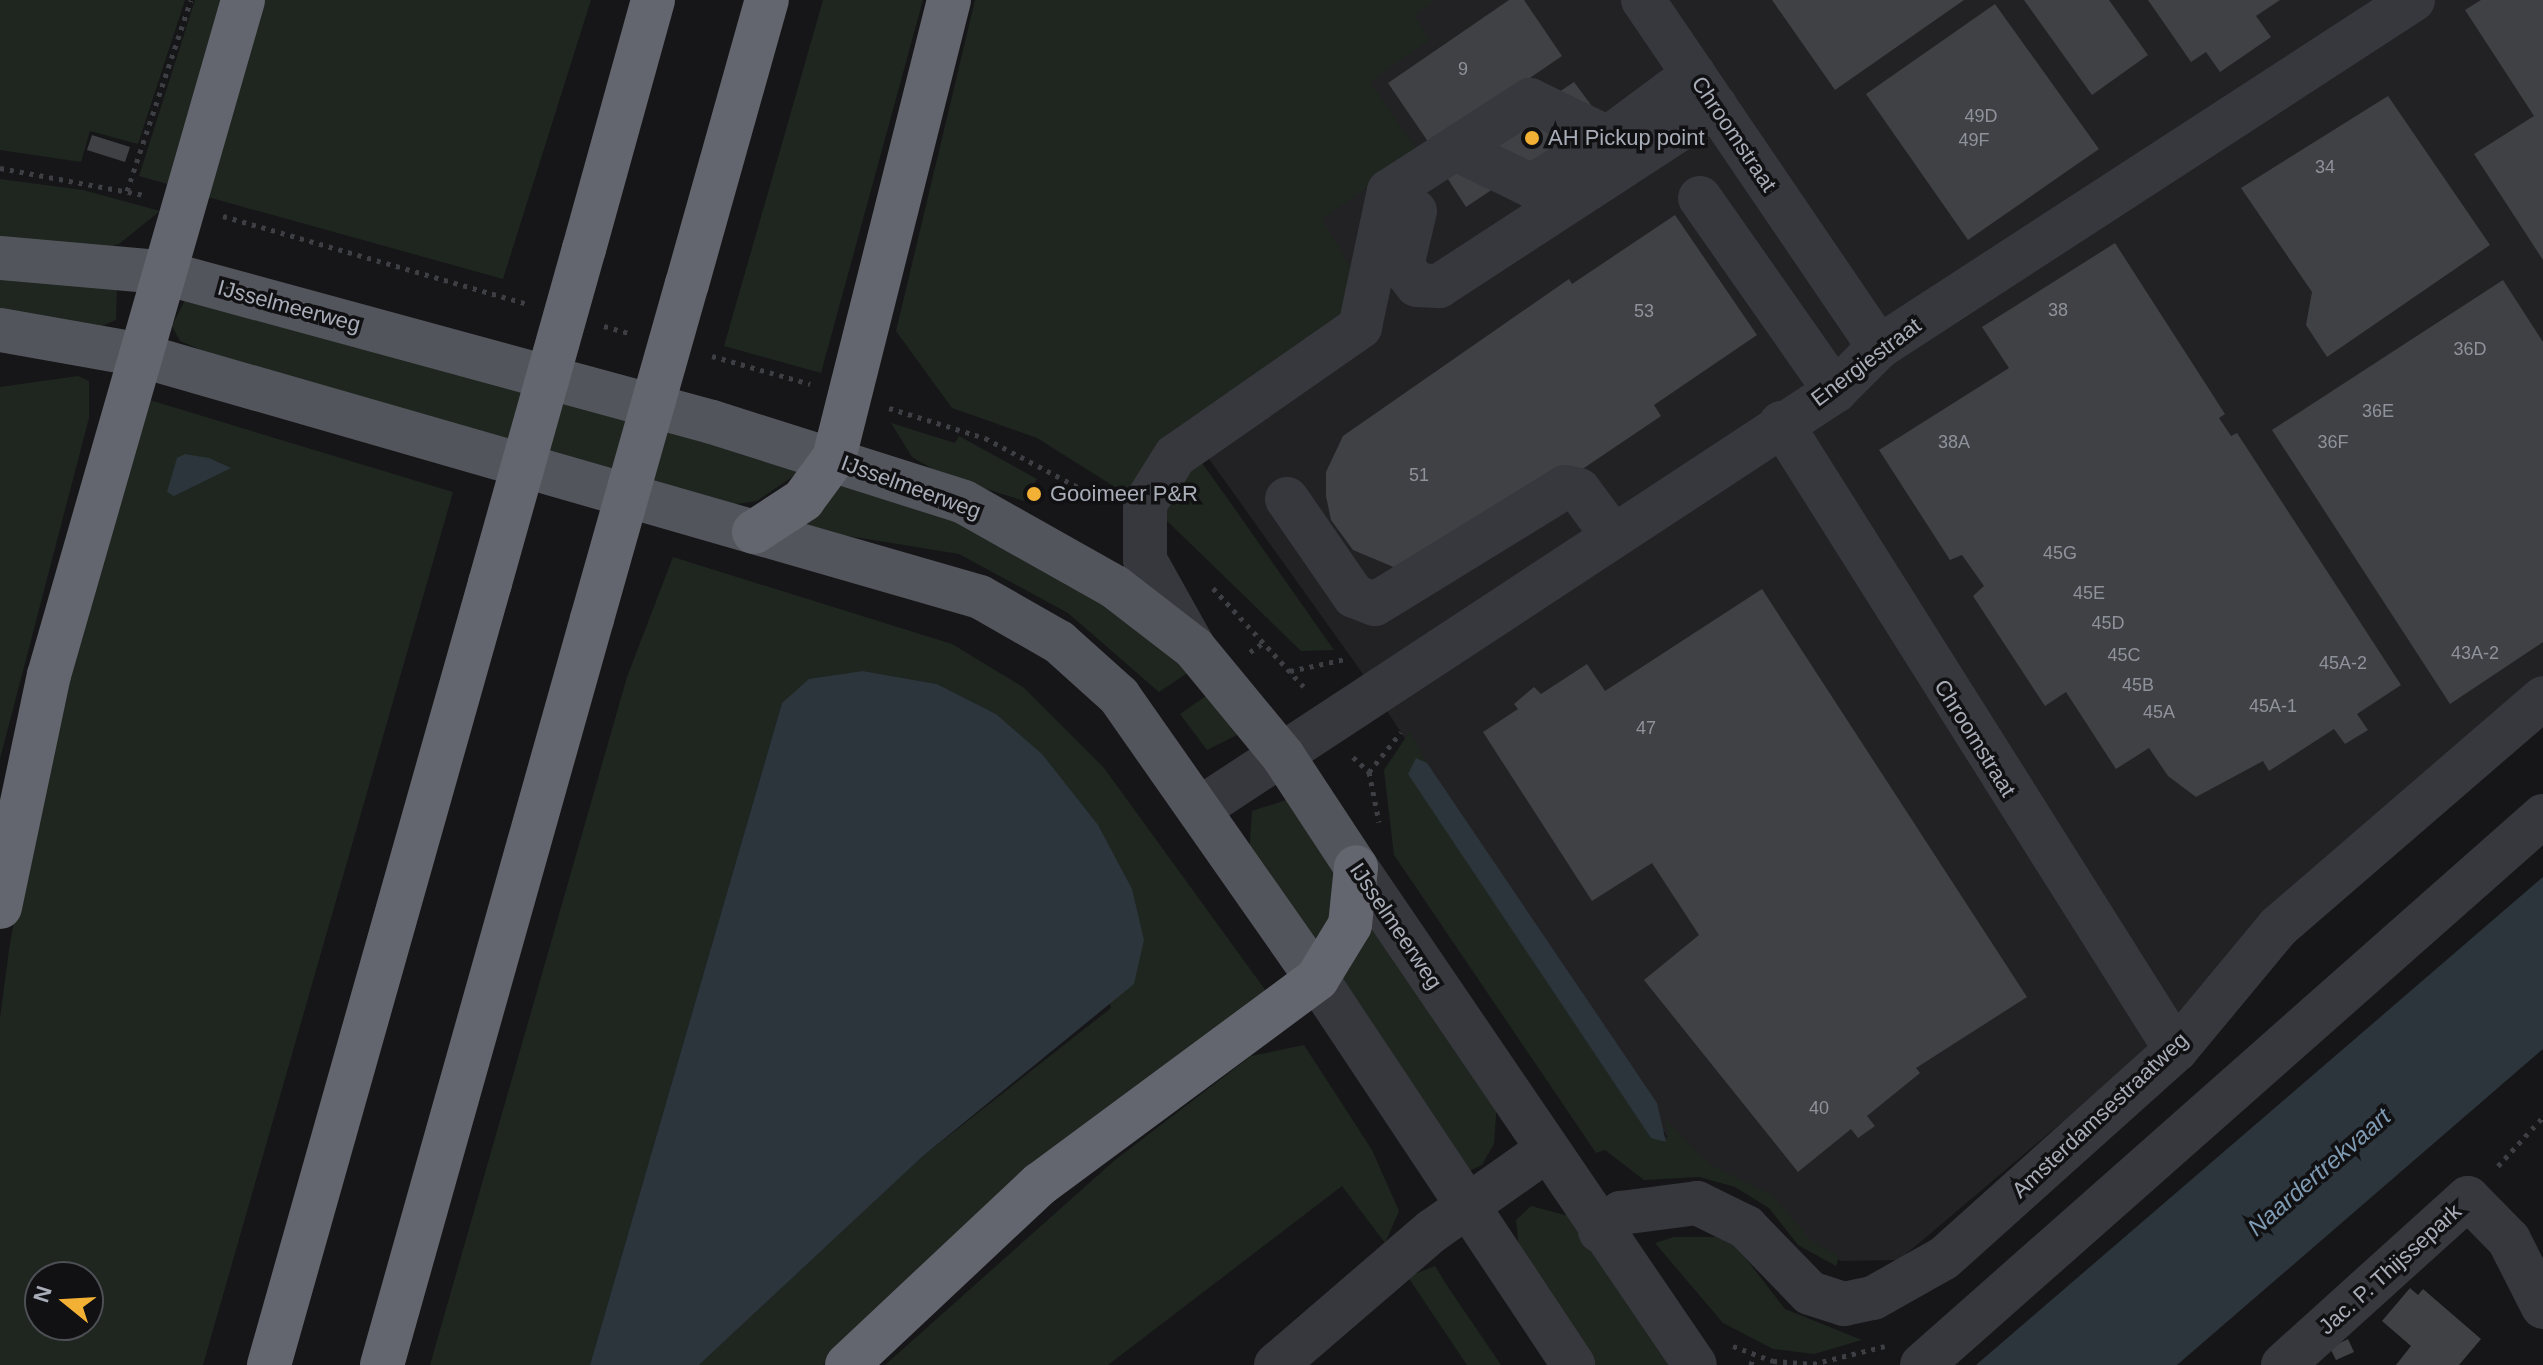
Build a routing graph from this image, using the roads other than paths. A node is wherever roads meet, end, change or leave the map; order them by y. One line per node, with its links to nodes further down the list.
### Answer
1 (243, 0): 12 (highway)
2 (653, 0): 35 (highway, bridge)
3 (767, 0): 36 (highway, bridge)
4 (949, 0): 18 (highway)
5 (1643, 0): 7 (street, Chroomstraat)
6 (2413, 0): 14 (street, Energiestraat)
7 (1704, 90): 8 (street); 9 (street); 14 (street, Chroomstraat)
8 (1608, 138): 9 (street); 9 (street)
9 (1441, 159): 22 (street)
10 (1700, 198): 16 (street)
11 (0, 258): 12 (main road, IJsselmeerweg)
12 (161, 272): 15 (highway); 18 (main road, IJsselmeerweg)
13 (0, 330): 15 (main road)
14 (1879, 347): 16 (street, Energiestraat)
15 (136, 354): 20 (main road); 28 (highway)
16 (1835, 391): 17 (street, Energiestraat)
17 (1781, 423): 21 (street, Energiestraat); 30 (street, Chroomstraat)
18 (834, 458): 20 (highway); 22 (main road, IJsselmeerweg)
19 (1287, 499): 21 (street)
20 (754, 532): 25 (main road)
21 (1613, 536): 24 (street, Energiestraat)
22 (1194, 648): 24 (main road, IJsselmeerweg)
23 (2543, 698): 30 (street, Amsterdamsestraatweg)
24 (1283, 756): 25 (street, Energiestraat); 27 (main road, IJsselmeerweg)
25 (1202, 807): 29 (main road)
26 (2543, 816): 41 (street)
27 (1356, 867): 29 (highway); 31 (street, IJsselmeerweg)
28 (0, 907)
29 (1317, 979): 32 (street); 37 (highway)
30 (2176, 1050): 33 (street, Amsterdamsestraatweg)
31 (1547, 1150): 32 (street); 33 (street, IJsselmeerweg)
32 (1468, 1208): 38 (street); 39 (street)
33 (1600, 1231): 40 (street, IJsselmeerweg)
34 (2543, 1307): 42 (street, Jac. P. Thijssepark)
35 (269, 1365)
36 (382, 1365)
37 (847, 1365)
38 (1276, 1365)
39 (1573, 1365)
40 (1695, 1365)
41 (1922, 1365)
42 (2283, 1365)

